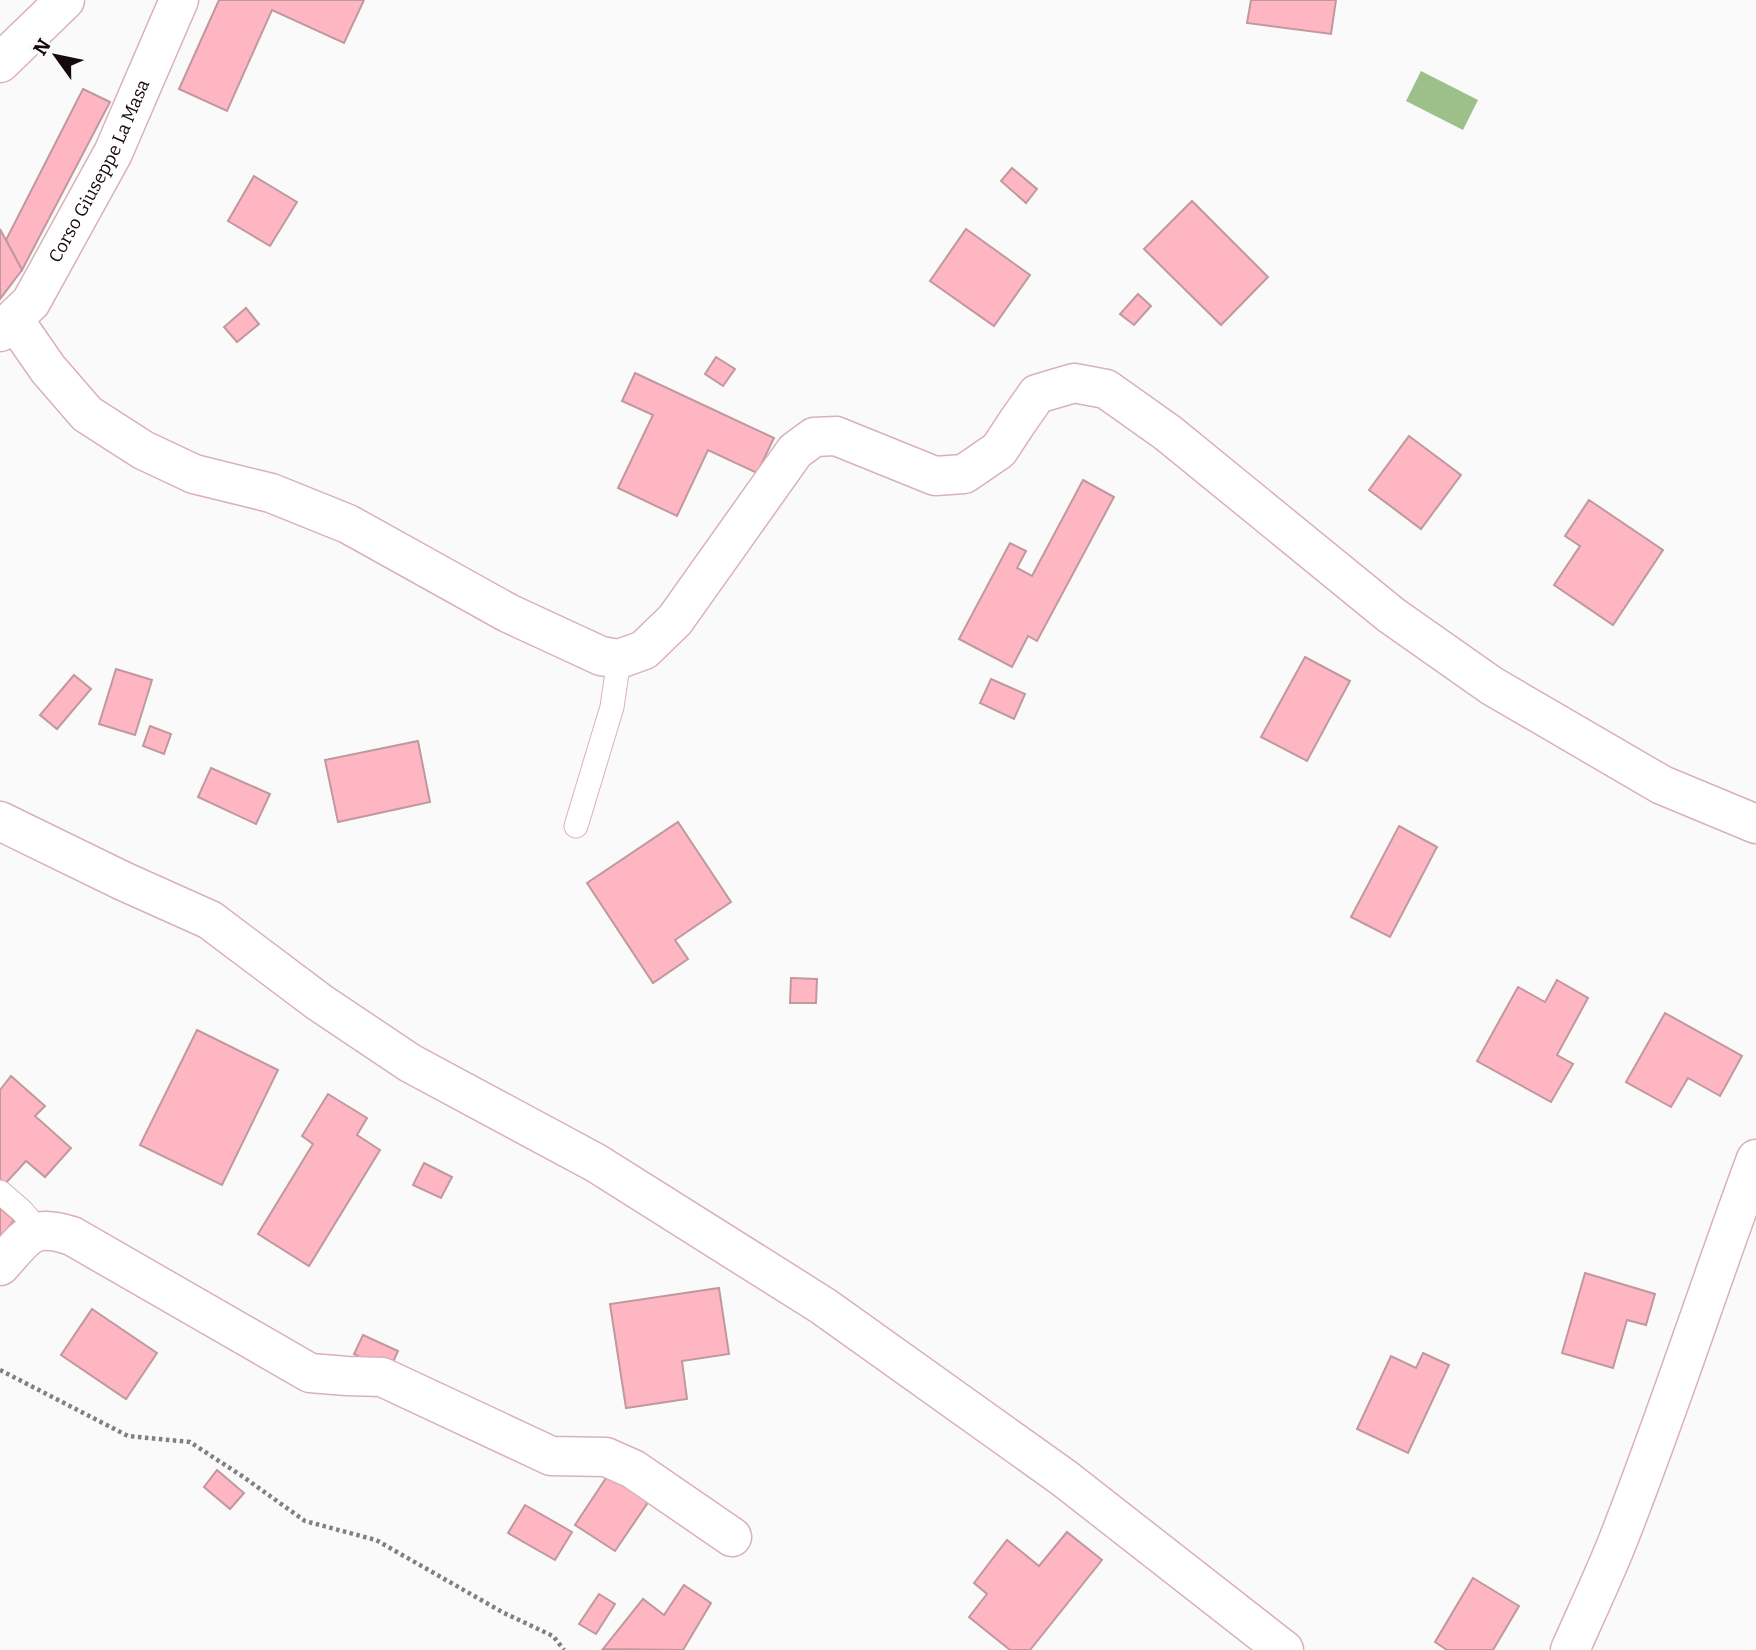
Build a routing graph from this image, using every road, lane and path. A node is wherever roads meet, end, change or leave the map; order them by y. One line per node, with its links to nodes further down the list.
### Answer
1 (65, 0): 3 (street)
2 (179, 0): 4 (street, Corso Giuseppe La Masa)
3 (0, 64)
4 (7, 326): 5 (street)
5 (619, 659): 7 (street); 8 (lane)
6 (0, 821): 16 (street)
7 (1756, 824)
8 (576, 826)
9 (1756, 1159): 17 (street)
10 (0, 1192): 11 (lane)
11 (38, 1230): 12 (street); 14 (street)
12 (0, 1266)
13 (0, 1370): 15 (path)
14 (732, 1537)
15 (564, 1650)
16 (1284, 1650)
17 (1570, 1650)

